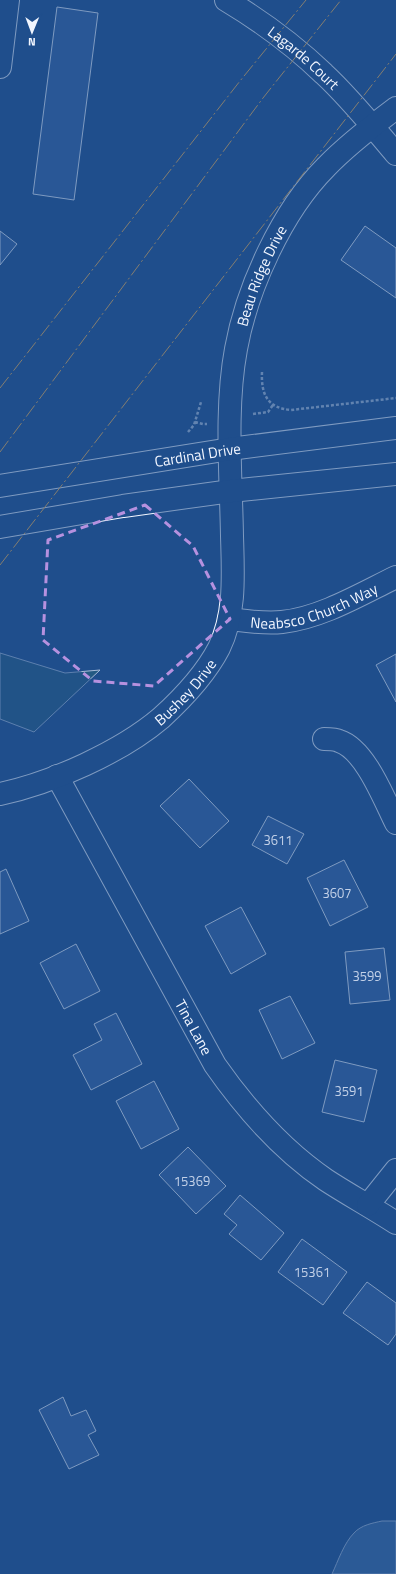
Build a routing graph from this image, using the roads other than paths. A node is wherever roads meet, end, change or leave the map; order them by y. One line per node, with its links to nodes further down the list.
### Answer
1 (8, 0): 3 (street)
2 (238, 3): 5 (street, Lagarde Court)
3 (0, 67)
4 (396, 108): 5 (street, Beau Ridge Drive)
5 (372, 126): 6 (street, Lagarde Court); 8 (street, Beau Ridge Drive)
6 (396, 154)
7 (396, 428): 8 (street, Cardinal Drive)
8 (230, 449): 10 (street, Cardinal Drive); 11 (street, Beau Ridge Drive)
9 (396, 474): 11 (street)
10 (0, 486)
11 (231, 491): 12 (street); 14 (street, Bushey Drive)
12 (0, 527)
13 (396, 577): 14 (street, Neabsco Church Way)
14 (229, 619): 16 (street, Bushey Drive)
15 (324, 739): 18 (street)
16 (57, 776): 17 (street, Bushey Drive); 20 (street, Tina Lane)
17 (0, 794)
18 (396, 823)
19 (396, 1170): 20 (street)
20 (368, 1205): 21 (street, Tina Lane)
21 (396, 1223)

